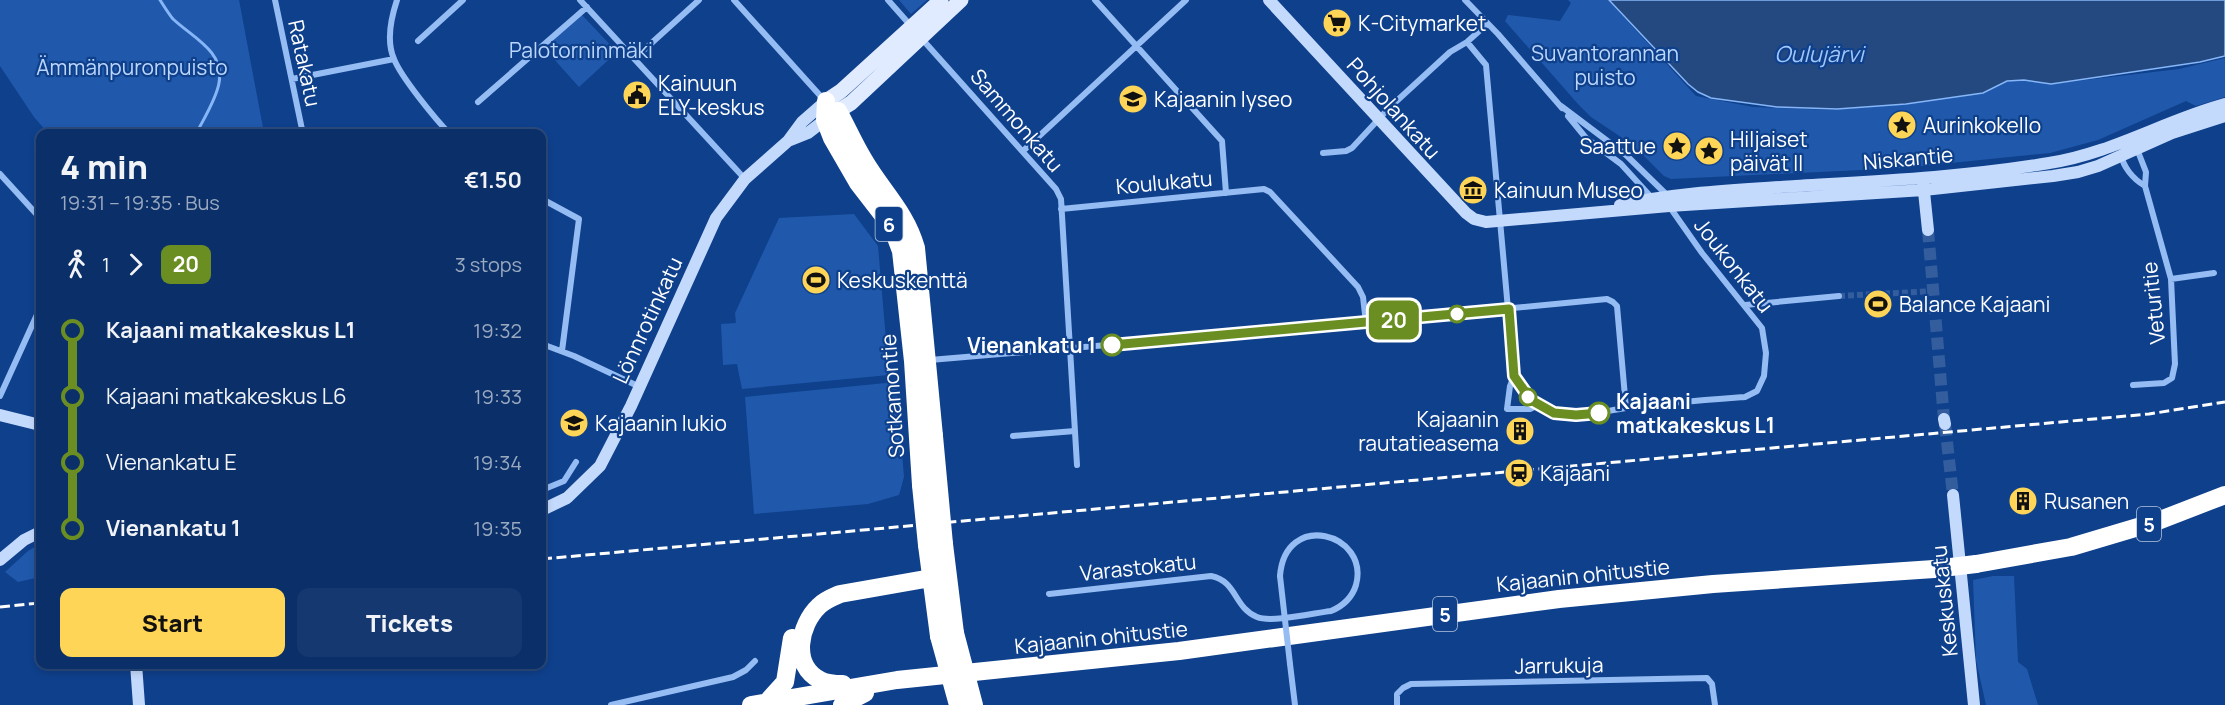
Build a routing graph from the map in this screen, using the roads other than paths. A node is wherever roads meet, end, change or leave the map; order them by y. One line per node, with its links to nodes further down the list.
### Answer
1 (275, 0): 23 (street, Ratakatu)
2 (397, 0): 22 (street)
3 (463, 0): 18 (street)
4 (580, 0): 14 (street)
5 (699, 0): 21 (street)
6 (734, 0): 27 (street)
7 (888, 0): 16 (street, Sammonkatu)
8 (941, 0): 16 (main road, Lönnrotinkatu)
9 (961, 0): 17 (main road, Lönnrotinkatu)
10 (1095, 0): 20 (street)
11 (1186, 0): 20 (street)
12 (1269, 0): 29 (street, Pohjolankatu)
13 (1465, 0): 15 (street)
14 (587, 7): 21 (street); 24 (street)
15 (1487, 24): 19 (street); 26 (street)
16 (911, 26): 17 (street, Sammonkatu); 27 (main road, Lönnrotinkatu)
17 (921, 38): 27 (main road, Lönnrotinkatu); 35 (street, Sammonkatu)
18 (418, 41)
19 (1467, 42): 29 (street); 49 (street)
20 (1136, 45): 35 (street); 42 (street)
21 (635, 58): 39 (street)
22 (394, 59): 23 (street); 31 (street)
23 (292, 79): 30 (street, Ratakatu)
24 (478, 102)
25 (2225, 104): 33 (street, Niskantie)
26 (1561, 106): 43 (street); 45 (street, Joukonkatu)
27 (829, 111): 32 (street, Lönnrotinkatu); 32 (street, Lönnrotinkatu); 61 (highway, Sotkamontie / 6)
28 (2225, 116): 34 (street, Niskantie)
29 (1379, 120): 36 (street); 49 (street, Pohjolankatu)
30 (302, 129)
31 (446, 129)
32 (788, 141): 39 (street, Lönnrotinkatu)
33 (2124, 141): 34 (street); 37 (street); 40 (street, Niskantie)
34 (2137, 149): 37 (street, Niskantie); 41 (street, Veturitie)
35 (1023, 151): 46 (street, Sammonkatu)
36 (1323, 153)
37 (2121, 156): 40 (street, Niskantie); 41 (street, Veturitie)
38 (0, 174): 48 (street)
39 (745, 179): 64 (street, Lönnrotinkatu)
40 (1923, 184): 45 (street, Niskantie); 50 (street)
41 (2145, 186): 52 (street, Veturitie)
42 (1226, 193): 46 (street, Koulukatu); 57 (street, Koulukatu)
43 (1651, 198): 45 (street, Niskantie); 47 (street, Niskantie)
44 (546, 201): 60 (street)
45 (1668, 201): 47 (street, Niskantie); 54 (street, Joukonkatu)
46 (1061, 208): 59 (street, Sammonkatu)
47 (1587, 213): 49 (street, Niskantie)
48 (36, 214)
49 (1502, 221): 55 (street)
50 (1928, 230)
51 (2214, 273): 52 (street)
52 (2171, 279): 63 (street, Veturitie)
53 (1839, 296): 54 (street)
54 (1745, 305): 67 (street, Joukonkatu)
55 (1509, 309): 57 (street); 62 (street); 67 (street)
56 (36, 317): 65 (street)
57 (1366, 322): 59 (street)
58 (546, 345): 60 (street)
59 (1070, 348): 61 (street); 70 (street, Sammonkatu)
60 (562, 351): 64 (street)
61 (920, 361): 79 (highway, Sotkamontie / 6, bridge); 79 (highway, Sotkamontie / 6, bridge)
62 (1514, 376): 66 (street); 66 (street)
63 (2133, 385)
64 (640, 387): 77 (street, Lönnrotinkatu)
65 (0, 396)
66 (1538, 405): 67 (street)
67 (1626, 408)
68 (0, 415): 69 (street)
69 (36, 424)
70 (1075, 431): 71 (street); 73 (street, Sammonkatu)
71 (1013, 436)
72 (576, 462): 74 (street)
73 (1077, 465)
74 (546, 489)
75 (1953, 495): 88 (street, Keskuskatu)
76 (2225, 495): 86 (highway, Kajaanin ohitustie / 5, bridge)
77 (546, 508)
78 (36, 534): 80 (street)
79 (935, 544): 81 (highway, Sotkamontie / 6)
80 (0, 560)
81 (935, 571): 83 (highway, Sotkamontie / 6); 86 (highway); 87 (highway)
82 (1049, 594): 95 (street, Varastokatu, bridge)
83 (947, 634): 93 (highway, Sotkamontie / 6, bridge); 94 (highway, Sotkamontie / 6, bridge)
84 (755, 661): 90 (street)
85 (136, 669): 89 (street)
86 (862, 690): 87 (highway, Kajaanin ohitustie / 5); 91 (highway, Kajaanin ohitustie / 5); 92 (highway)
87 (759, 703)
88 (1974, 704)
89 (140, 705)
90 (611, 705)
91 (801, 705)
92 (842, 705)
93 (958, 705)
94 (974, 705)
95 (1295, 705)
96 (1397, 705): 97 (street, Jarrukuja)
97 (1715, 705)

